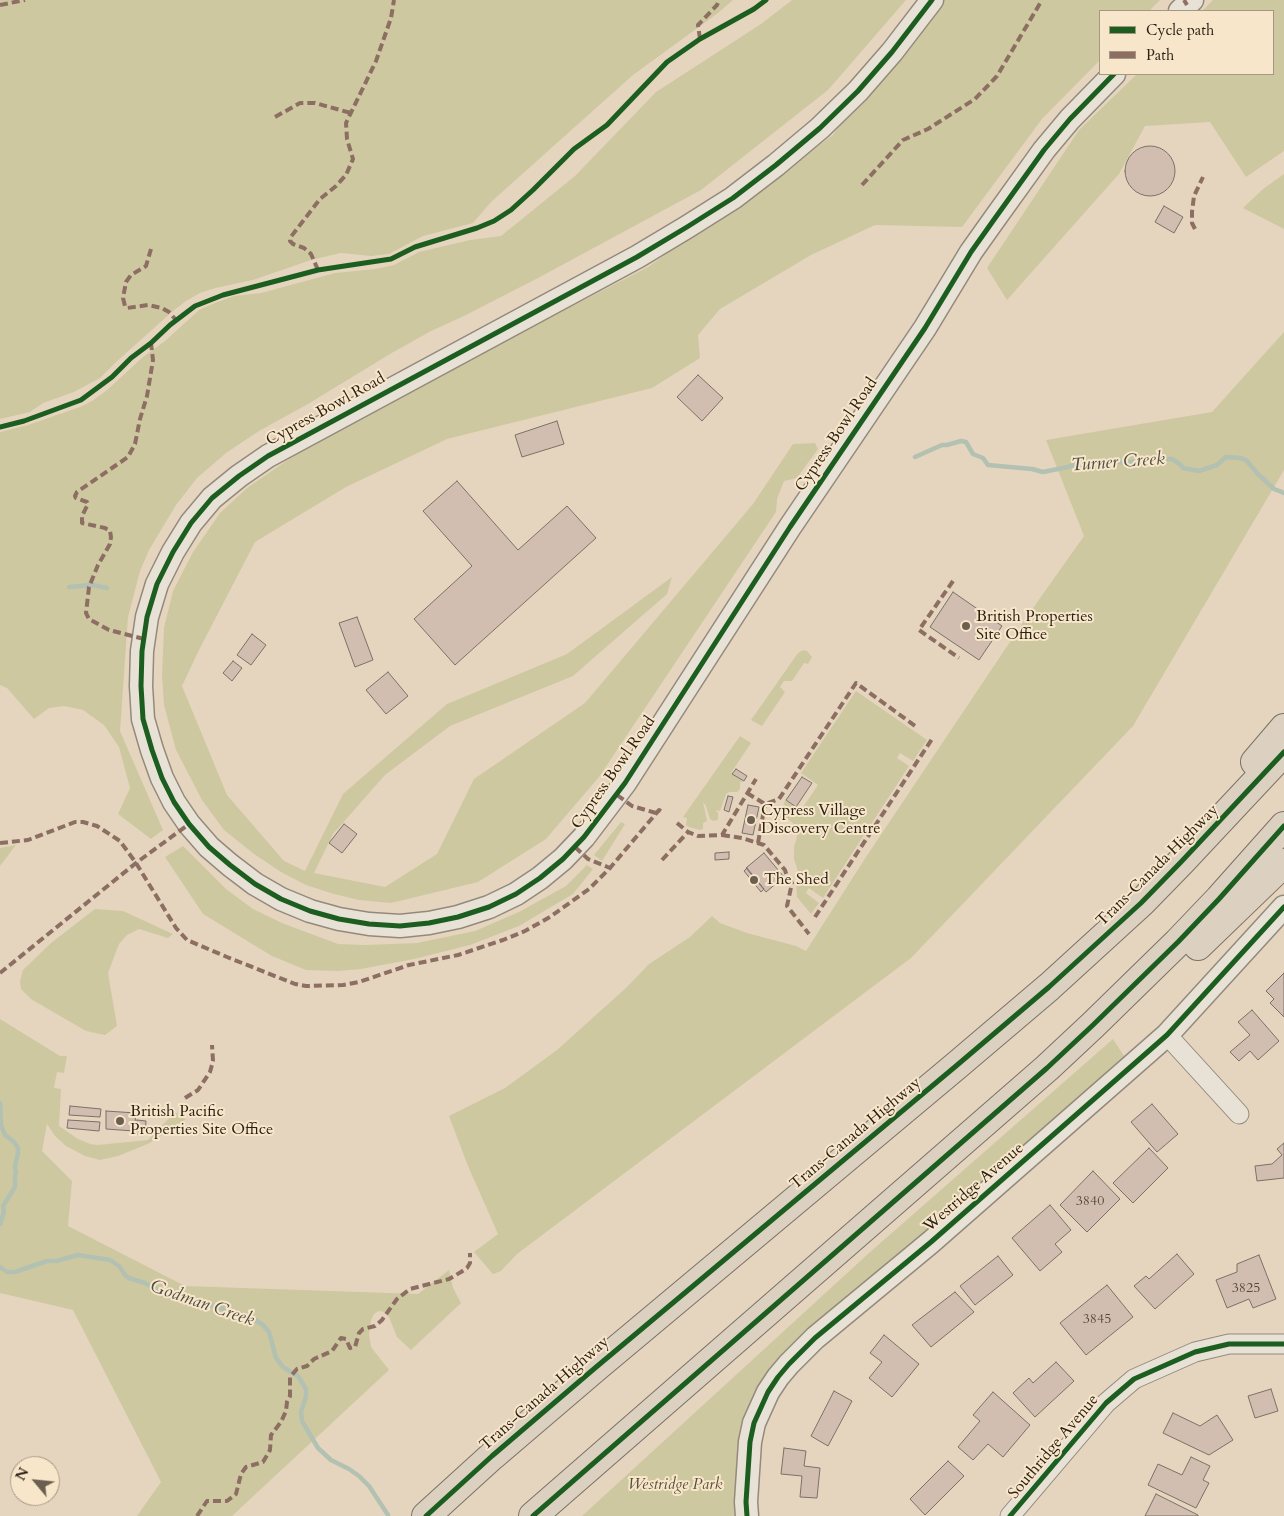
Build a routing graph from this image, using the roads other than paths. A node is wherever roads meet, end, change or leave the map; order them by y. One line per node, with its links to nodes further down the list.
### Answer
1 (932, 0): 4 (street, Cypress Bowl Road)
2 (1192, 0): 3 (street)
3 (1181, 10)
4 (1113, 75)
5 (1284, 728): 9 (highway)
6 (1284, 752): 9 (highway, Trans-Canada Highway)
7 (1284, 826): 12 (highway)
8 (1284, 863): 12 (highway)
9 (1141, 903): 15 (highway, Trans-Canada Highway)
10 (1284, 908): 11 (street, Westridge Avenue)
11 (1167, 1035): 13 (street); 17 (street, Westridge Avenue)
12 (1047, 1068): 16 (highway)
13 (1239, 1114)
14 (1284, 1344): 18 (street, Southridge Avenue)
15 (426, 1516)
16 (534, 1516)
17 (747, 1516)
18 (1010, 1516)

